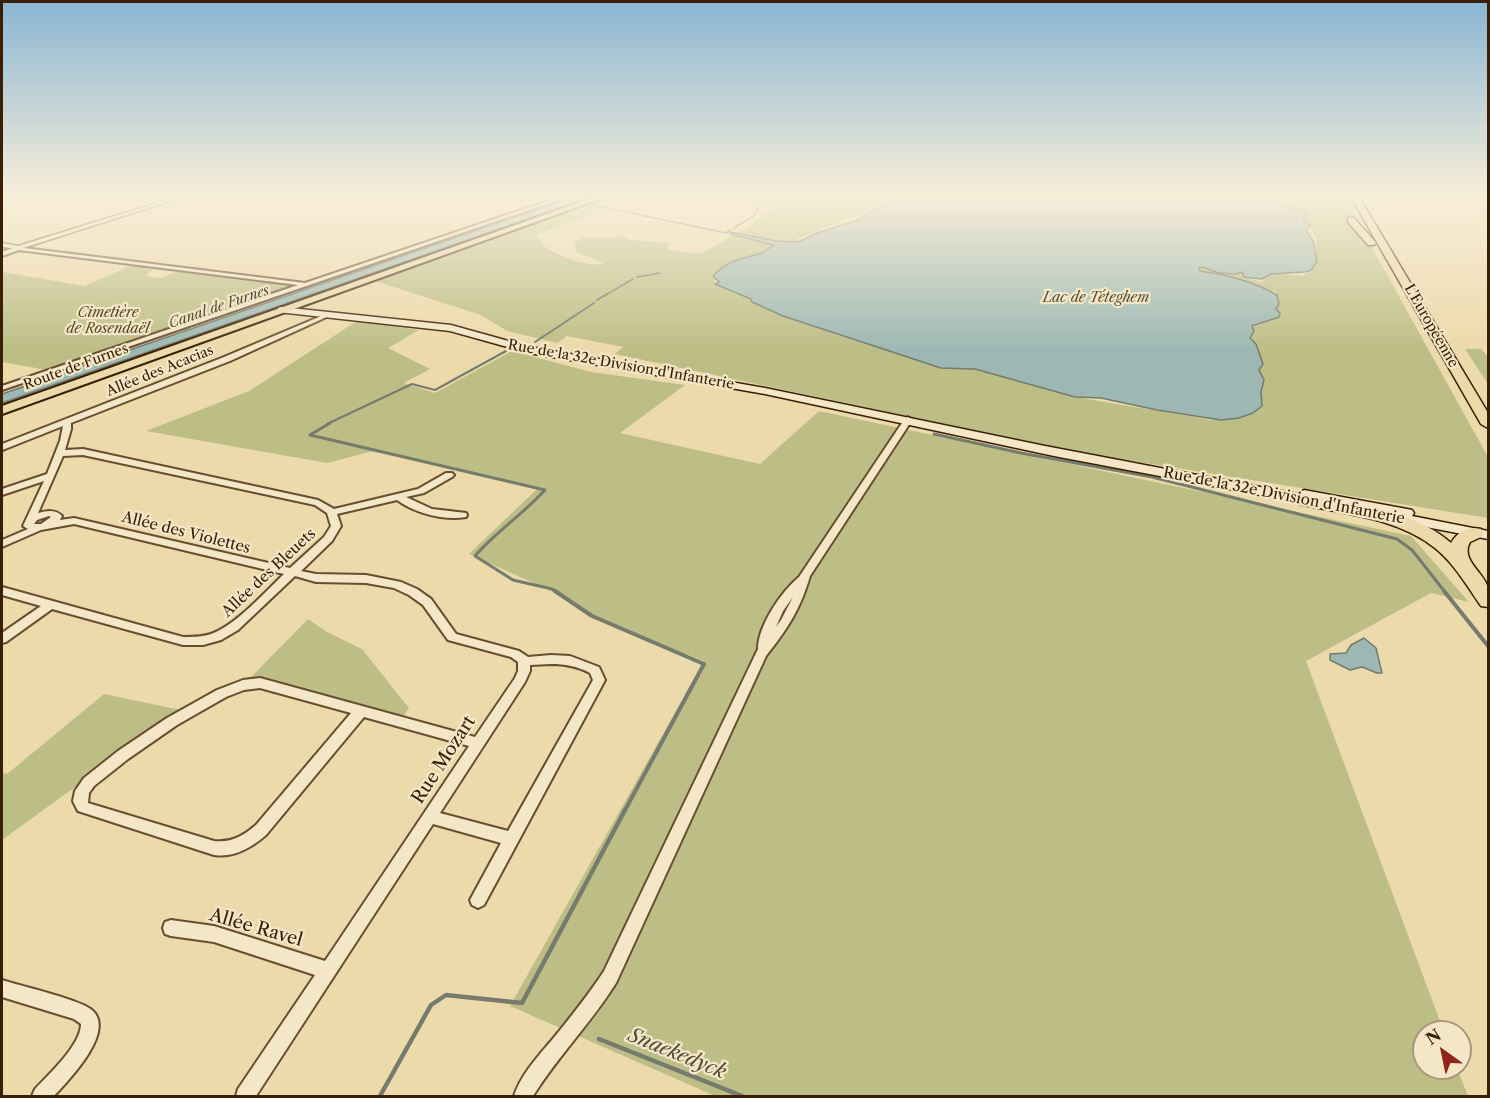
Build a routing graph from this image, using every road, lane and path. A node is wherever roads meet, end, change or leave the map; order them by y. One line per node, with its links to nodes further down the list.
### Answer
1 (18, 248): 8 (street)
2 (20, 248): 9 (street)
3 (411, 248): 9 (street)
4 (454, 248): 10 (main road, Route de Furnes)
5 (1375, 248): 12 (highway)
6 (1386, 248): 12 (highway, L'Européenne)
7 (1395, 248): 14 (highway, L'Européenne)
8 (2, 254)
9 (303, 285): 13 (street)
10 (281, 310): 11 (main road, Rue de la 32e Division d'Infanterie); 15 (main road, Route de Furnes)
11 (328, 315): 16 (street, Allée des Acacias); 17 (main road, Rue de la 32e Division d'Infanterie)
12 (1434, 331): 18 (highway, L'Européenne)
13 (2, 388)
14 (1488, 402)
15 (2, 410)
16 (67, 422): 19 (street, Allée des Acacias); 20 (street)
17 (907, 422): 21 (main road, Rue de la 32e Division d'Infanterie); 51 (street)
18 (1488, 423)
19 (2, 447)
20 (59, 453): 23 (street); 28 (street)
21 (1079, 457): 27 (main road, Rue de la 32e Division d'Infanterie); 32 (main road, Rue de la 32e Division d'Infanterie)
22 (449, 475): 26 (street)
23 (50, 476): 24 (street); 25 (street)
24 (2, 492)
25 (43, 492): 30 (street); 31 (street)
26 (400, 497): 28 (street); 29 (street)
27 (1301, 499): 32 (main road, Rue de la 32e Division d'Infanterie); 35 (highway)
28 (332, 512): 34 (street, Allée des Bleuets)
29 (462, 515)
30 (51, 520): 31 (street); 31 (street); 33 (street); 34 (street, Allée des Violettes)
31 (29, 522): 33 (street)
32 (1485, 532): 35 (highway)
33 (2, 544)
34 (291, 573): 38 (street, Allée des Bleuets); 40 (street)
35 (1473, 581): 37 (highway)
36 (2, 591): 38 (street, Allée des Bleuets)
37 (1488, 601)
38 (51, 604): 39 (street)
39 (2, 639)
40 (524, 662): 42 (street, Rue Mozart); 44 (street)
41 (360, 712): 41 (street); 42 (street)
42 (478, 743): 43 (street, Rue Mozart)
43 (430, 817): 44 (street); 47 (street, Rue Mozart)
44 (511, 839): 45 (street)
45 (478, 900)
46 (171, 928): 47 (street, Allée Ravel)
47 (328, 970): 50 (street, Rue Mozart)
48 (2, 989): 49 (street)
49 (42, 1096)
50 (244, 1096)
51 (523, 1096)

